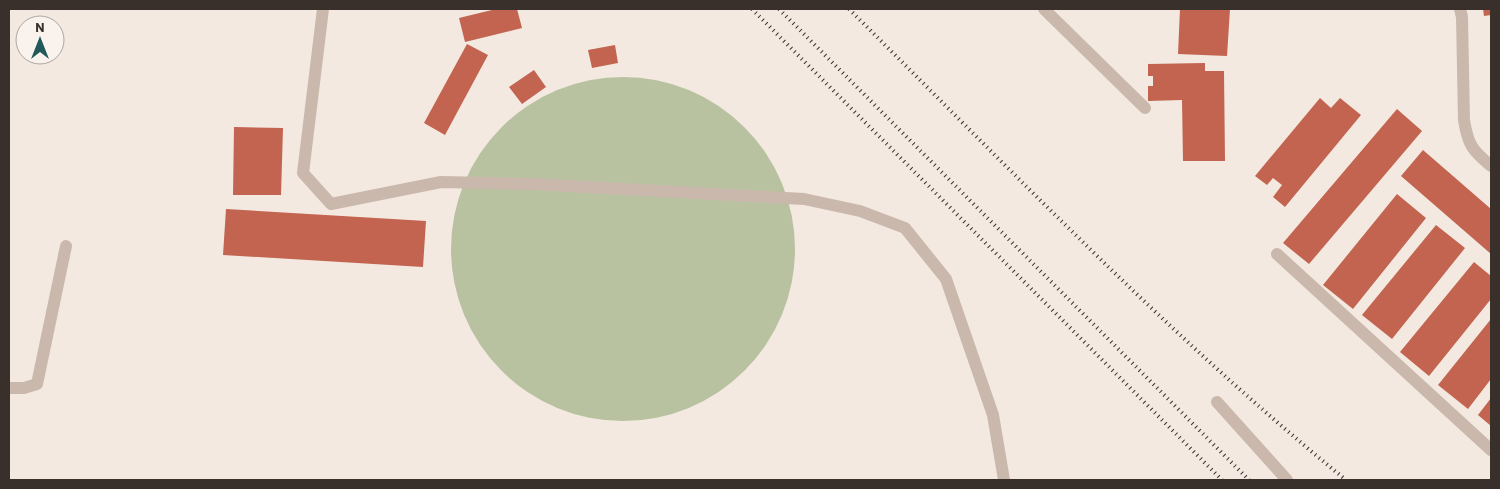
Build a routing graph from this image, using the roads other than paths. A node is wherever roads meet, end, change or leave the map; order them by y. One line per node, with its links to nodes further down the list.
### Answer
1 (323, 9): 11 (street)
2 (1044, 9): 4 (street)
3 (1460, 9): 5 (street)
4 (1145, 108)
5 (1491, 166)
6 (66, 246): 8 (street)
7 (1277, 254): 10 (street)
8 (9, 388)
9 (1217, 402): 12 (street)
10 (1491, 450)
11 (1004, 480)
12 (1288, 480)

